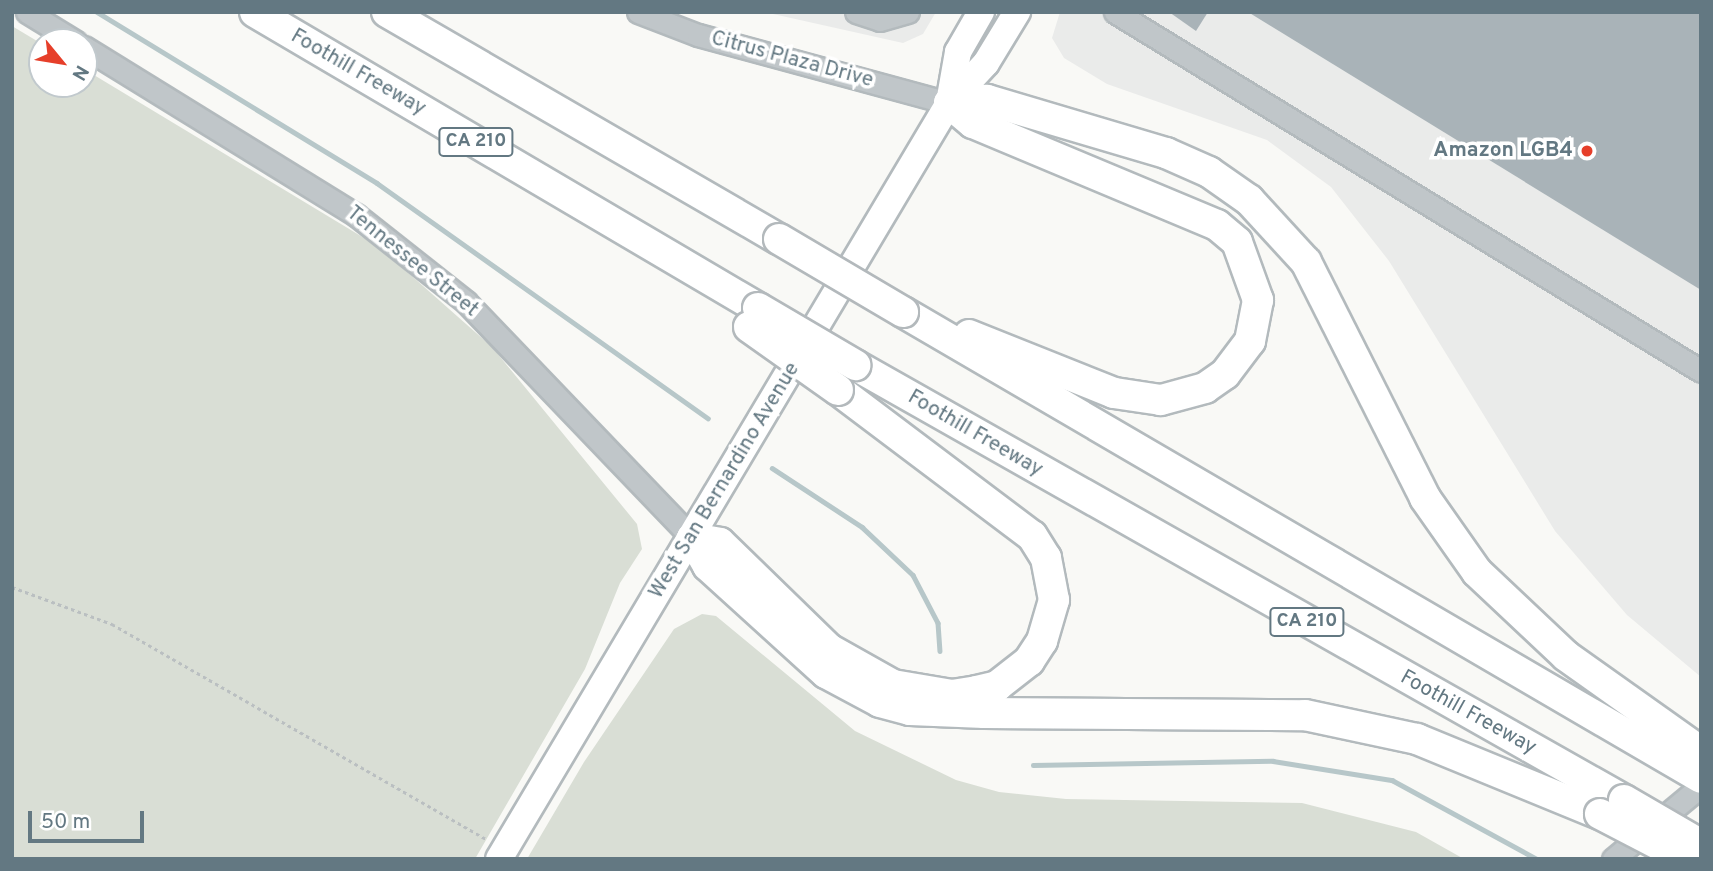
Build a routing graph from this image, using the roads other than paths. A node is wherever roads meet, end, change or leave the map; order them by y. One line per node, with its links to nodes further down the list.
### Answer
1 (27, 12): 10 (street)
2 (255, 12): 14 (highway, Foothill Freeway / CA 210)
3 (387, 12): 13 (highway, CA 210, bridge)
4 (638, 12): 12 (street, Citrus Plaza Drive)
5 (856, 12): 6 (street)
6 (908, 12)
7 (981, 12): 12 (main road)
8 (1017, 12): 12 (main road)
9 (1115, 12): 15 (street)
10 (53, 28)
11 (98, 56): 16 (street, Tennessee Street)
12 (949, 103): 13 (highway); 16 (main road, West San Bernardino Avenue); 17 (highway)
13 (903, 312): 17 (highway, CA 210)
14 (753, 318): 16 (highway, bridge); 21 (highway, Foothill Freeway / CA 210, bridge)
15 (1701, 371)
16 (692, 538): 21 (highway); 23 (main road, West San Bernardino Avenue)
17 (1664, 743): 18 (highway); 19 (highway, CA 210)
18 (1701, 752)
19 (1701, 778)
20 (1701, 786): 25 (street)
21 (1612, 807): 22 (highway, Foothill Freeway / CA 210, bridge); 24 (highway, bridge)
22 (1700, 844)
23 (502, 854)
24 (1686, 858)
25 (1613, 859)

